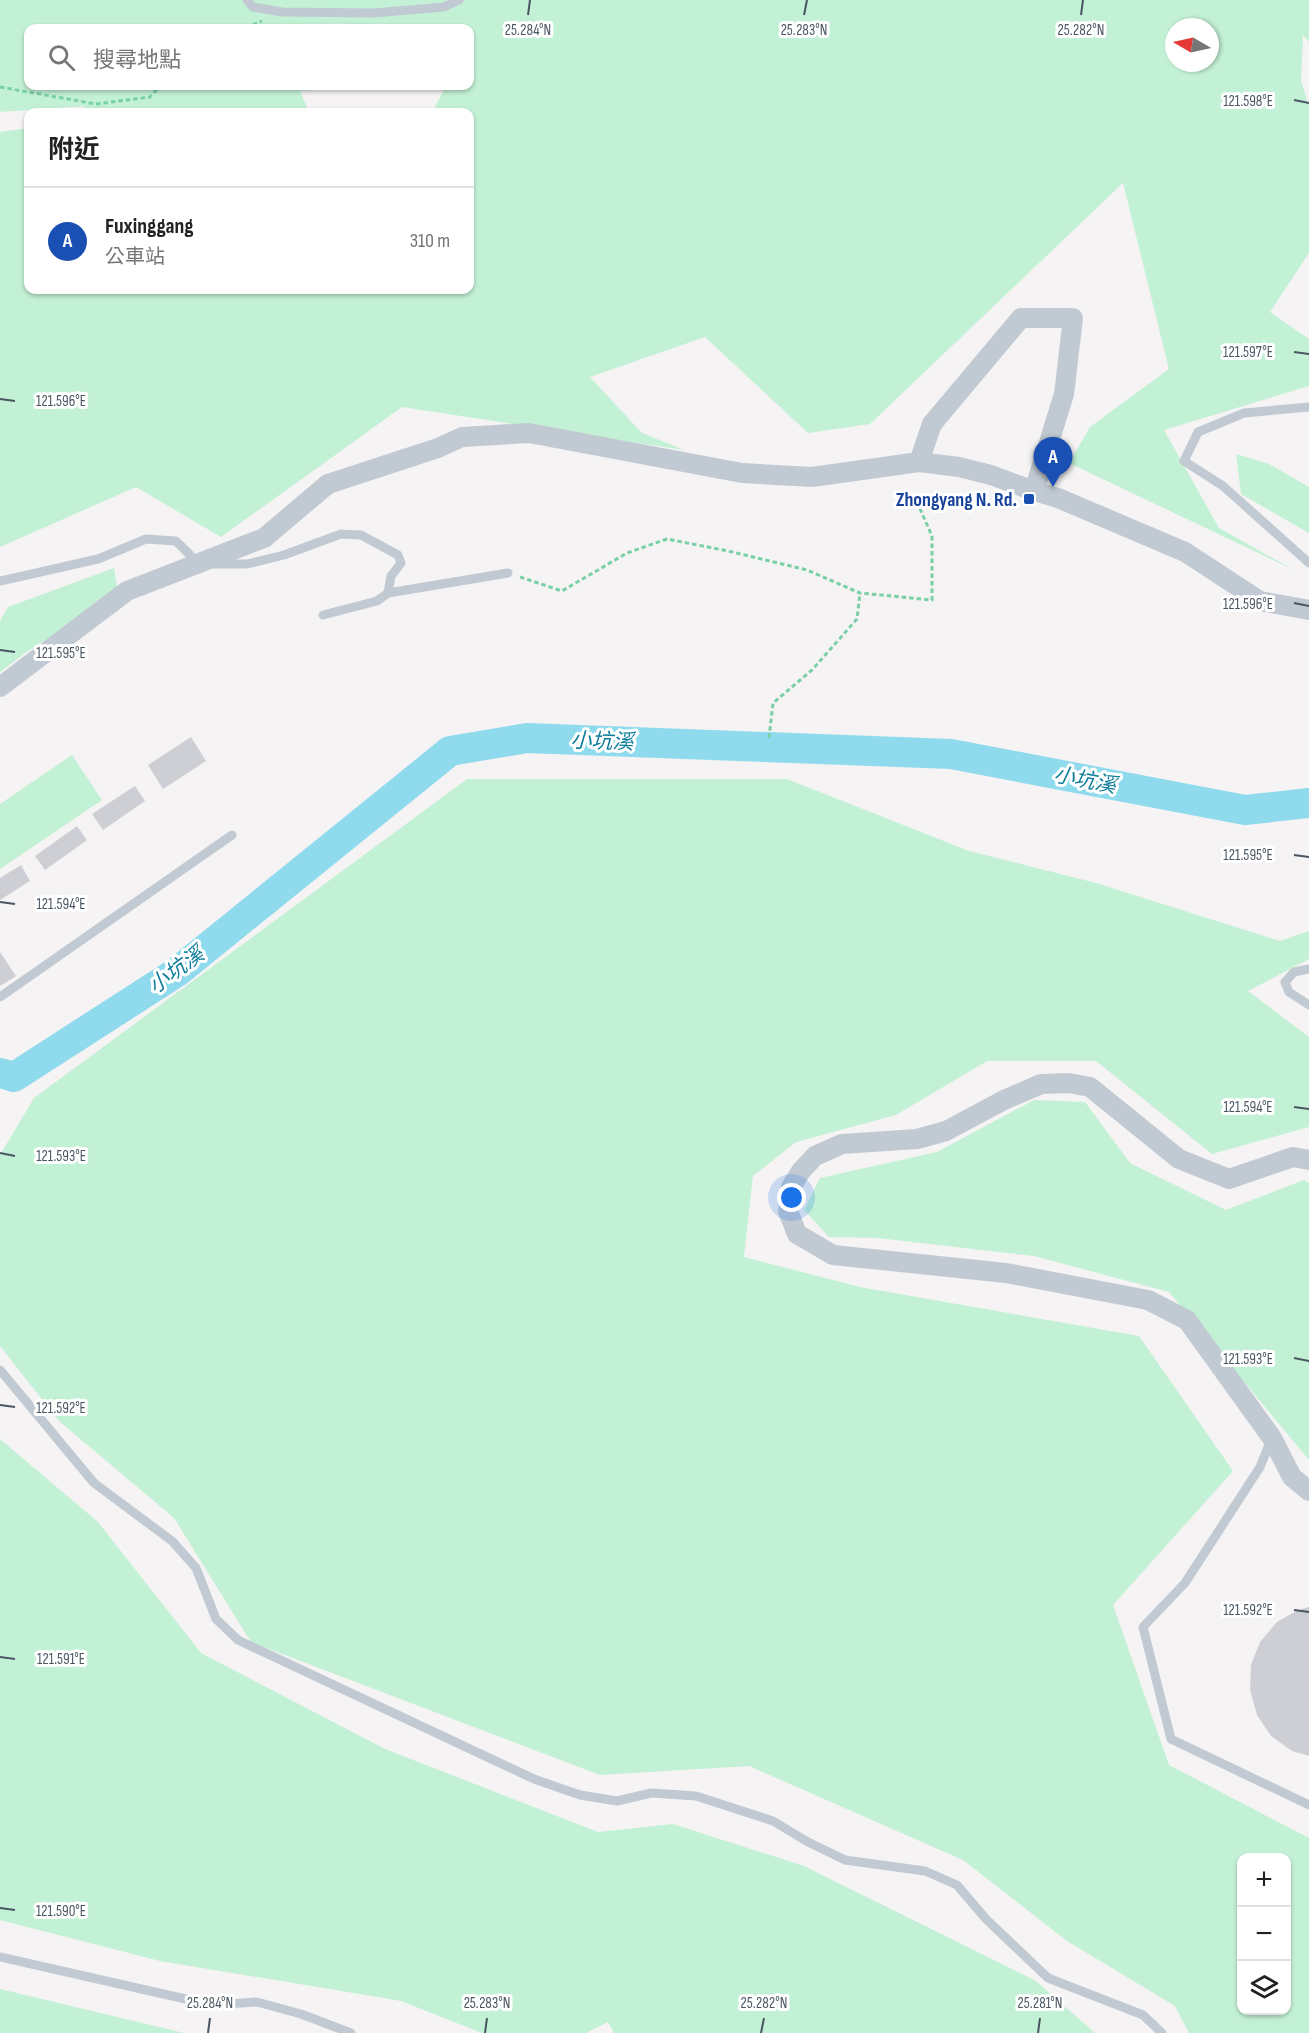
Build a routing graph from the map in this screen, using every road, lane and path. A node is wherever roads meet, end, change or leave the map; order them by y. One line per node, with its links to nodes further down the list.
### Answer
1 (246, 0): 2 (lane)
2 (459, 0)
3 (0, 87): 4 (path)
4 (156, 90)
5 (1309, 407): 10 (lane)
6 (920, 462): 7 (street); 7 (street); 9 (street)
7 (1034, 491): 15 (street)
8 (913, 493): 14 (path)
9 (199, 563): 12 (lane); 13 (lane); 17 (street)
10 (1309, 563)
11 (508, 573): 13 (lane); 14 (path)
12 (0, 581)
13 (388, 593): 16 (lane)
14 (860, 593): 18 (path)
15 (1309, 610)
16 (323, 615)
17 (0, 687)
18 (770, 738)
19 (232, 835): 21 (lane)
20 (1309, 969): 22 (lane)
21 (0, 997)
22 (1309, 1005)
23 (1309, 1160): 25 (street)
24 (0, 1370): 30 (lane)
25 (1272, 1438): 26 (street); 27 (lane)
26 (1309, 1491)
27 (1309, 1805)
28 (0, 1956): 29 (lane)
29 (351, 2033)
30 (1162, 2033)

